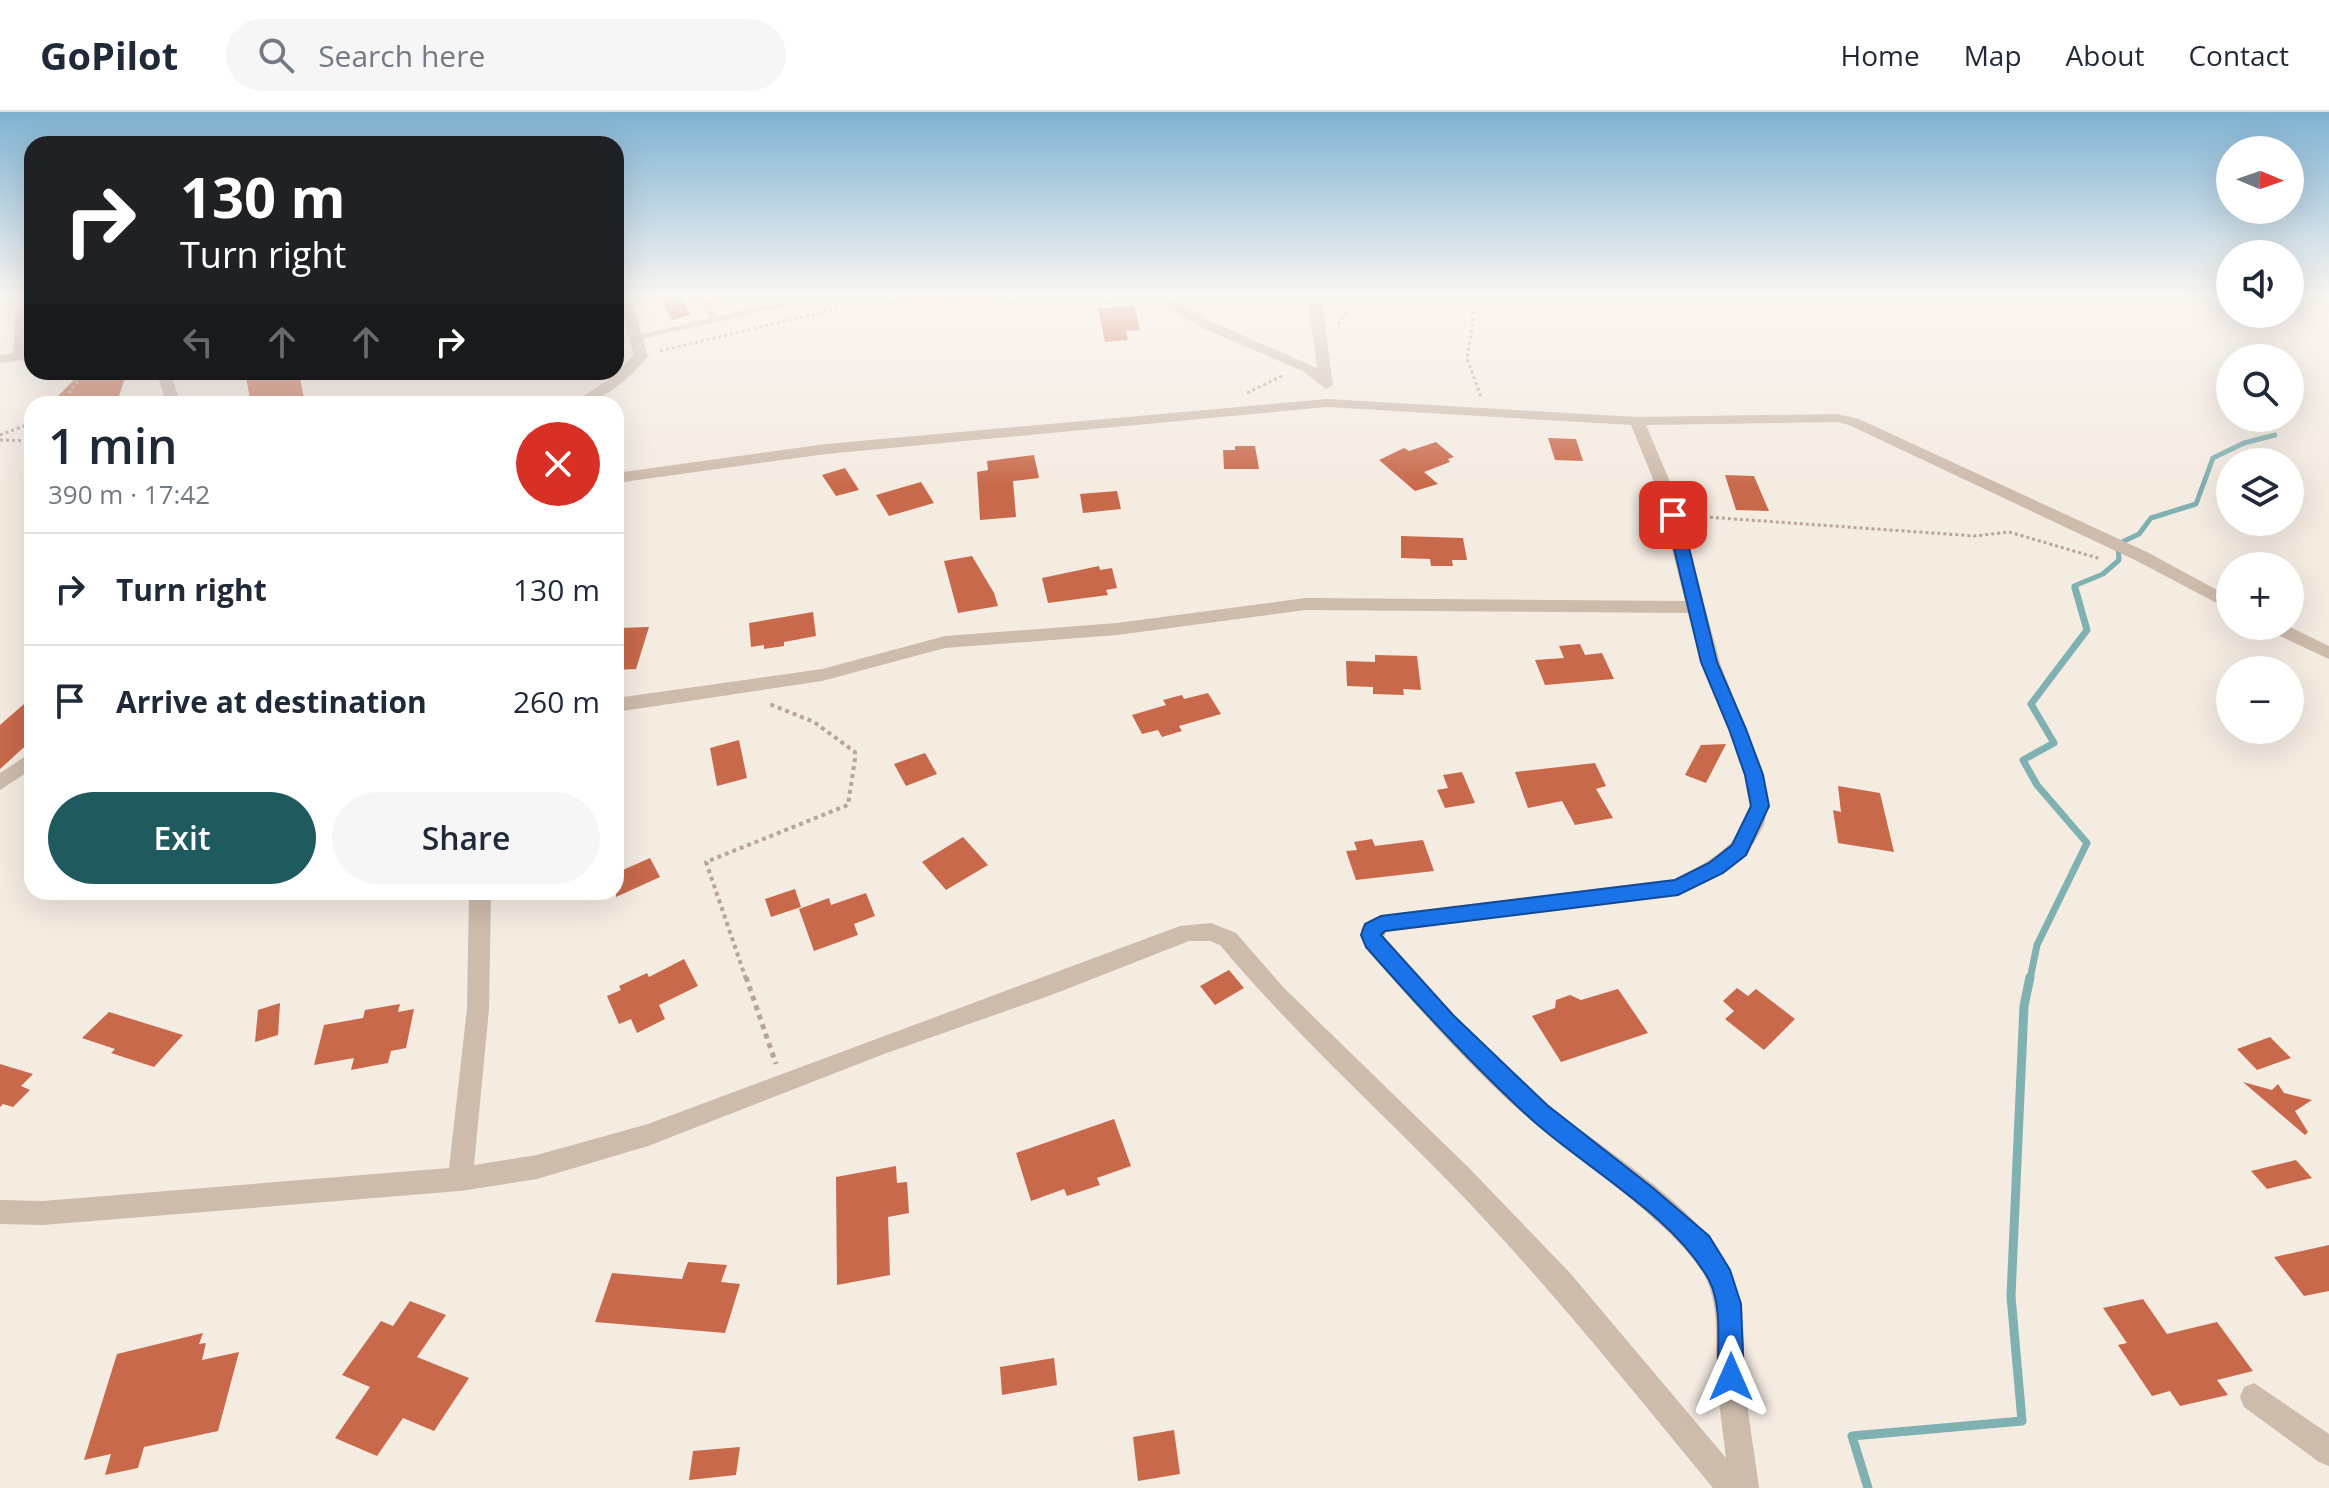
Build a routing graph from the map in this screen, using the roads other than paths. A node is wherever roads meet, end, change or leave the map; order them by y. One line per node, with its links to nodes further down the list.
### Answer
1 (639, 358): 4 (street)
2 (1285, 358): 6 (street)
3 (1322, 358): 6 (street)
4 (624, 373)
5 (617, 380): 7 (street)
6 (1325, 380): 8 (street)
7 (591, 396)
8 (1327, 403): 9 (street); 10 (street)
9 (1637, 421): 11 (street); 12 (street)
10 (624, 477)
11 (2216, 596)
12 (1694, 607): 15 (street); 24 (street)
13 (2302, 640): 14 (street)
14 (2329, 653)
15 (624, 704)
16 (24, 765): 17 (street)
17 (0, 783)
18 (480, 900): 19 (street)
19 (460, 1179): 20 (street); 23 (street)
20 (0, 1212)
21 (2254, 1397): 22 (street)
22 (2329, 1452)
23 (1732, 1488)
24 (1744, 1488)

